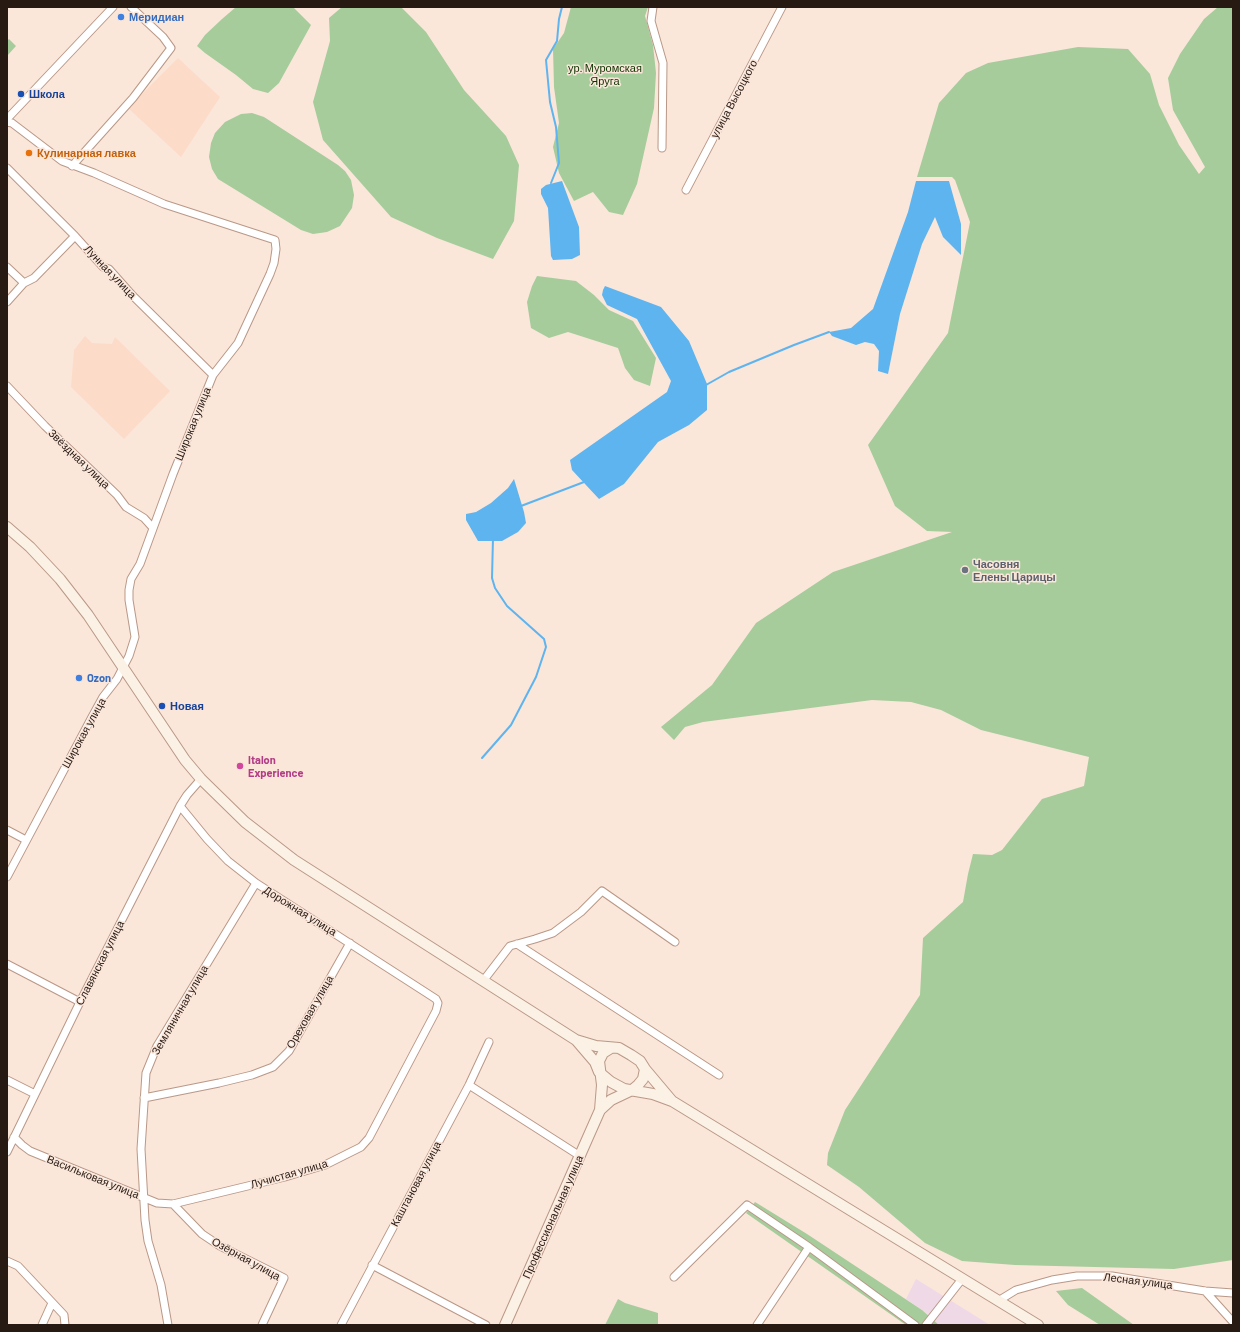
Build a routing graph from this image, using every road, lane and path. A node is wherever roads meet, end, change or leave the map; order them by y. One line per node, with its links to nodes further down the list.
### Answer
1 (113, 7): 5 (street)
2 (131, 7): 7 (street)
3 (653, 7): 6 (street)
4 (782, 7): 9 (street, улица Высоцкого)
5 (7, 121): 7 (street, Широкая улица)
6 (662, 148)
7 (72, 166): 14 (street, Широкая улица)
8 (7, 168): 10 (street, Лунная улица)
9 (686, 190)
10 (75, 236): 12 (street); 14 (street, Лунная улица)
11 (7, 267): 12 (street)
12 (24, 283): 13 (street)
13 (7, 302)
14 (213, 375): 17 (street, Широкая улица)
15 (7, 386): 17 (street, Звёздная улица)
16 (7, 527): 18 (main road)
17 (153, 528): 18 (street, Широкая улица)
18 (124, 668): 19 (main road); 22 (street, Широкая улица)
19 (201, 778): 20 (street, Славянская улица); 29 (main road)
20 (180, 806): 24 (street, Дорожная улица); 31 (street, Славянская улица)
21 (7, 830): 22 (street)
22 (26, 840): 23 (street, Широкая улица)
23 (7, 877)
24 (256, 884): 26 (street, Дорожная улица); 42 (street, Земляничная улица)
25 (675, 942): 27 (street)
26 (350, 943): 30 (street, Дорожная улица); 42 (street, Ореховая улица)
27 (517, 944): 29 (street); 37 (street)
28 (7, 964): 31 (street)
29 (483, 980): 32 (main road)
30 (436, 999): 49 (street, Лучистая улица)
31 (80, 1002): 41 (street, Славянская улица)
32 (576, 1040): 34 (main road); 36 (main road)
33 (489, 1042): 39 (street, Каштановая улица)
34 (611, 1048): 35 (main road); 36 (main road)
35 (645, 1069): 40 (main road); 43 (main road)
36 (599, 1072): 40 (main road); 44 (main road)
37 (719, 1075)
38 (7, 1080): 41 (street)
39 (469, 1085): 47 (street); 52 (street, Каштановая улица)
40 (632, 1090): 43 (main road); 44 (main road)
41 (35, 1094): 45 (street, Славянская улица)
42 (144, 1098): 48 (street, Земляничная улица)
43 (672, 1101): 54 (main road)
44 (600, 1110): 47 (main road, Профессиональная улица)
45 (14, 1138): 46 (street, Славянская улица); 48 (street, Васильковая улица)
46 (7, 1152)
47 (580, 1156): 66 (main road, Профессиональная улица)
48 (144, 1197): 49 (street, Лучистая улица); 62 (street, Васильковая улица)
49 (173, 1204): 63 (street, Озёрная улица)
50 (809, 1247): 53 (street); 67 (street); 68 (street)
51 (7, 1262): 58 (street)
52 (372, 1264): 64 (street, Каштановая улица); 65 (street)
53 (674, 1277)
54 (962, 1279): 57 (main road); 69 (street)
55 (1205, 1292): 56 (street, Лесная улица); 57 (street, Лесная улица); 59 (street)
56 (1233, 1293)
57 (998, 1301): 70 (main road)
58 (52, 1303): 60 (street); 61 (street)
59 (1233, 1322)
60 (42, 1325)
61 (65, 1325)
62 (168, 1325)
63 (262, 1325)
64 (341, 1325)
65 (486, 1325)
66 (505, 1325)
67 (757, 1325)
68 (915, 1325)
69 (926, 1325)
70 (1038, 1325)

